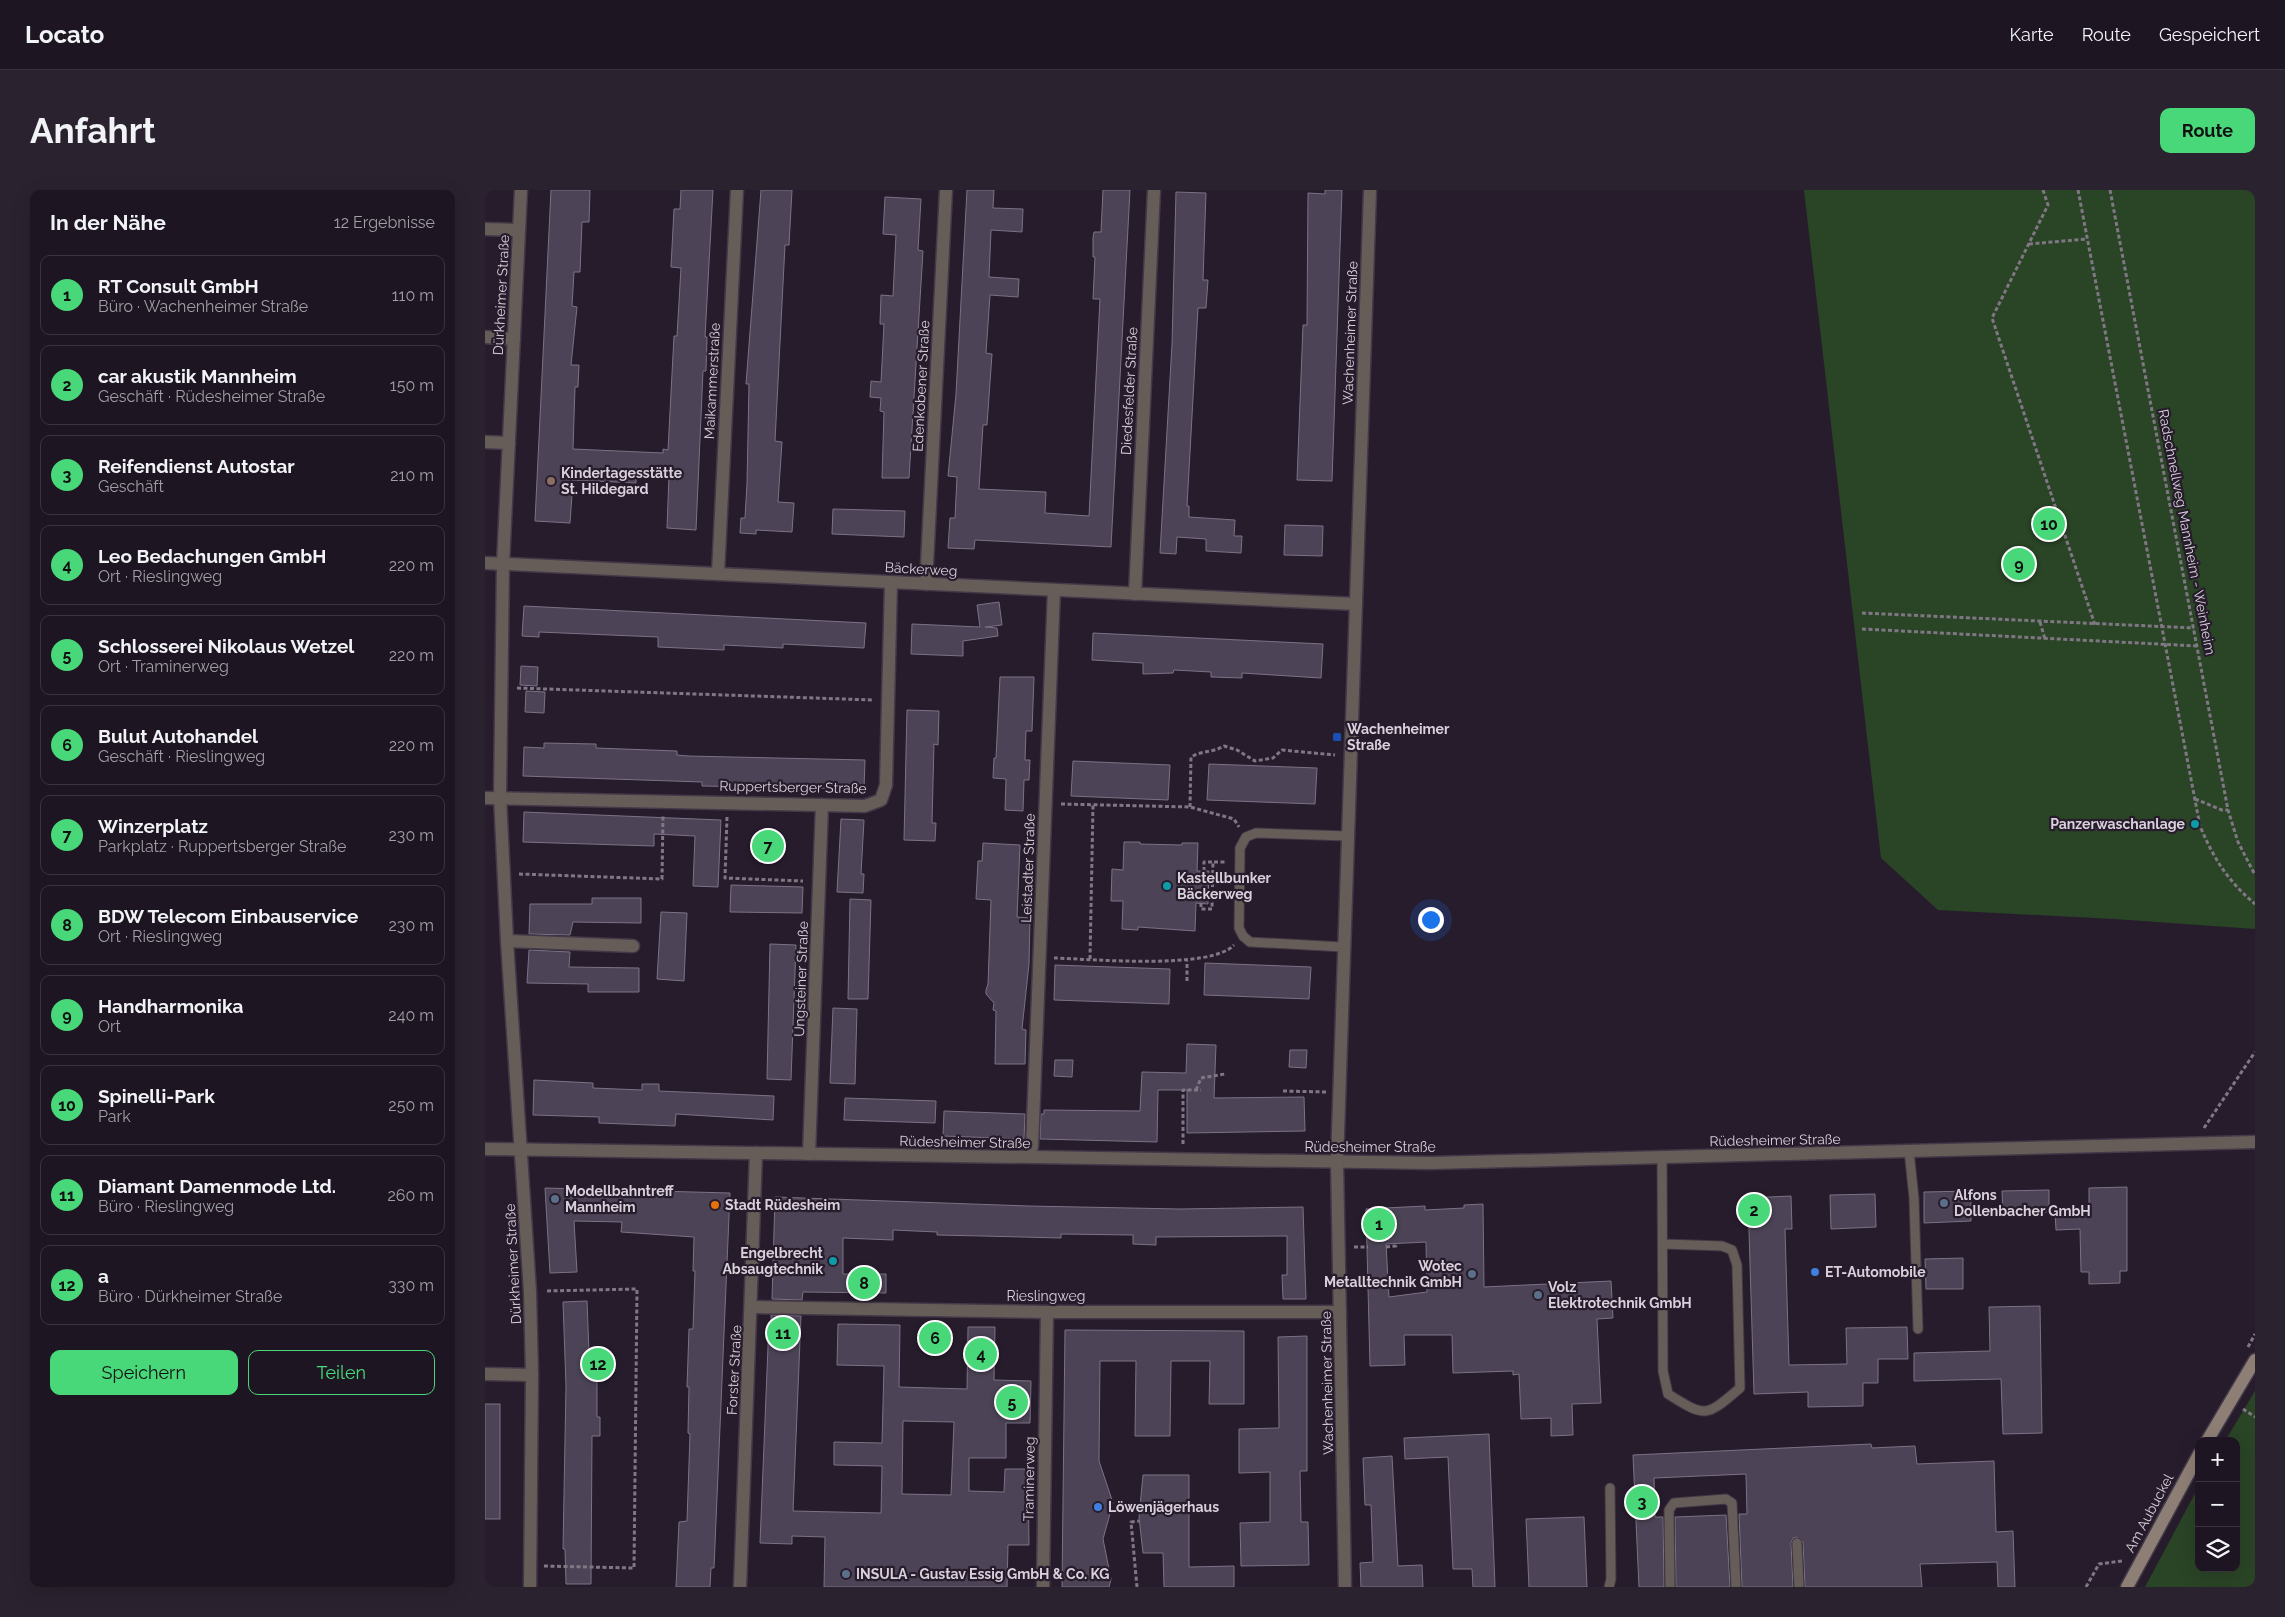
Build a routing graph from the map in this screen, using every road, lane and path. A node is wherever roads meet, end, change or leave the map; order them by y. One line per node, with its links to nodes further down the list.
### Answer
1 (521, 190): 10 (street, Dürkheimer Straße)
2 (737, 190): 19 (street, Maikammerstraße)
3 (946, 190): 21 (street, Edenkobener Straße)
4 (1154, 190): 23 (street, Diedesfelder Straße)
5 (1370, 190): 24 (street, Wachenheimer Straße)
6 (2043, 190): 12 (path)
7 (2077, 190): 11 (path)
8 (2109, 190): 29 (path, Radschnellweg Mannheim - Weinheim)
9 (485, 228): 10 (street)
10 (519, 230): 14 (street, Dürkheimer Straße)
11 (2087, 239): 12 (path); 28 (path)
12 (2029, 244): 27 (path)
13 (485, 337): 14 (street)
14 (514, 338): 16 (street, Dürkheimer Straße)
15 (485, 442): 16 (street)
16 (509, 443): 18 (street, Dürkheimer Straße)
17 (485, 563): 18 (street, Bäckerweg)
18 (503, 564): 19 (street, Bäckerweg); 34 (street, Dürkheimer Straße)
19 (718, 574): 20 (street, Bäckerweg)
20 (891, 582): 21 (street, Bäckerweg); 35 (street, Ruppertsberger Straße)
21 (927, 584): 22 (street, Bäckerweg)
22 (1054, 590): 23 (street, Bäckerweg); 42 (street, Leistadter Straße)
23 (1135, 594): 24 (street, Bäckerweg)
24 (1356, 604): 36 (street, Wachenheimer Straße)
25 (1863, 612): 26 (path)
26 (2040, 622): 27 (path); 31 (path)
27 (2095, 625): 28 (path)
28 (2161, 628): 29 (path); 32 (path)
29 (2194, 628): 33 (path, Radschnellweg Mannheim - Weinheim)
30 (1862, 629): 31 (path)
31 (2045, 639): 32 (path)
32 (2165, 645): 33 (path); 39 (path)
33 (2197, 646): 46 (path, Radschnellweg Mannheim - Weinheim)
34 (501, 687): 35 (path); 38 (street, Dürkheimer Straße)
35 (888, 701): 43 (street, Ruppertsberger Straße)
36 (1351, 758): 45 (path); 47 (street, Wachenheimer Straße)
37 (485, 798): 38 (street, Ruppertsberger Straße)
38 (500, 798): 40 (street, Ruppertsberger Straße); 52 (street, Dürkheimer Straße)
39 (2195, 799): 46 (path); 56 (path)
40 (663, 800): 41 (street, Ruppertsberger Straße); 52 (path)
41 (727, 802): 43 (street, Ruppertsberger Straße); 54 (path)
42 (1045, 803): 44 (path); 61 (street, Leistadter Straße)
43 (822, 805): 54 (street, Ungsteiner Straße)
44 (1093, 805): 45 (path); 62 (path)
45 (1190, 807): 48 (path)
46 (2228, 810): 53 (path, Radschnellweg Mannheim - Weinheim)
47 (1348, 836): 48 (lane); 60 (street, Wachenheimer Straße)
48 (1246, 837): 50 (lane)
49 (1213, 862): 50 (path); 51 (path); 55 (path)
50 (1240, 862): 57 (lane)
51 (1204, 871)
52 (504, 874): 58 (street, Dürkheimer Straße)
53 (2255, 875)
54 (820, 881): 78 (street, Ungsteiner Straße)
55 (1201, 904)
56 (2255, 904)
57 (1243, 936): 60 (lane); 63 (path)
58 (507, 940): 59 (street); 75 (street, Dürkheimer Straße)
59 (633, 946)
60 (1344, 947): 70 (street, Wachenheimer Straße)
61 (1039, 958): 62 (path); 73 (street, Leistadter Straße)
62 (1090, 959): 63 (path)
63 (1187, 961): 64 (path)
64 (1187, 981)
65 (2255, 1052): 72 (path)
66 (1225, 1074): 68 (path)
67 (1177, 1090): 68 (path)
68 (1183, 1090): 80 (path)
69 (1283, 1091): 70 (path)
70 (1339, 1092): 81 (street, Wachenheimer Straße)
71 (2255, 1142): 72 (street, Rüdesheimer Straße)
72 (2201, 1144): 76 (street, Rüdesheimer Straße)
73 (1032, 1148)
74 (485, 1149): 75 (street, Rüdesheimer Straße)
75 (521, 1150): 77 (street, Rüdesheimer Straße); 85 (street, Dürkheimer Straße)
76 (1909, 1151): 79 (street, Rüdesheimer Straße); 89 (lane)
77 (757, 1154): 78 (street, Rüdesheimer Straße); 86 (street, Forster Straße)
78 (809, 1154): 80 (street, Rüdesheimer Straße)
79 (1663, 1158): 81 (street, Rüdesheimer Straße); 83 (lane)
80 (1183, 1159): 81 (street, Rüdesheimer Straße)
81 (1337, 1162): 88 (street, Wachenheimer Straße)
82 (1395, 1243): 84 (path)
83 (1663, 1244): 83 (lane)
84 (1386, 1246)
85 (530, 1292): 92 (street, Dürkheimer Straße); 98 (path)
86 (752, 1307): 87 (street, Rieslingweg); 100 (street, Forster Straße)
87 (1047, 1312): 88 (street, Rieslingweg); 101 (street, Traminerweg)
88 (1340, 1312): 103 (street, Wachenheimer Straße)
89 (1918, 1329)
90 (2255, 1360): 93 (main road)
91 (485, 1374): 92 (street)
92 (532, 1374): 98 (street, Dürkheimer Straße)
93 (2209, 1437)
94 (2195, 1461): 108 (main road, Am Aubuckel)
95 (1610, 1488): 104 (lane)
96 (1139, 1521): 102 (path)
97 (1797, 1543): 107 (lane)
98 (531, 1566): 99 (street, Dürkheimer Straße)
99 (530, 1587)
100 (740, 1587)
101 (1043, 1587)
102 (1137, 1587)
103 (1345, 1587)
104 (1609, 1587)
105 (1671, 1587): 106 (lane)
106 (1736, 1587)
107 (1799, 1587)
108 (2127, 1587)

